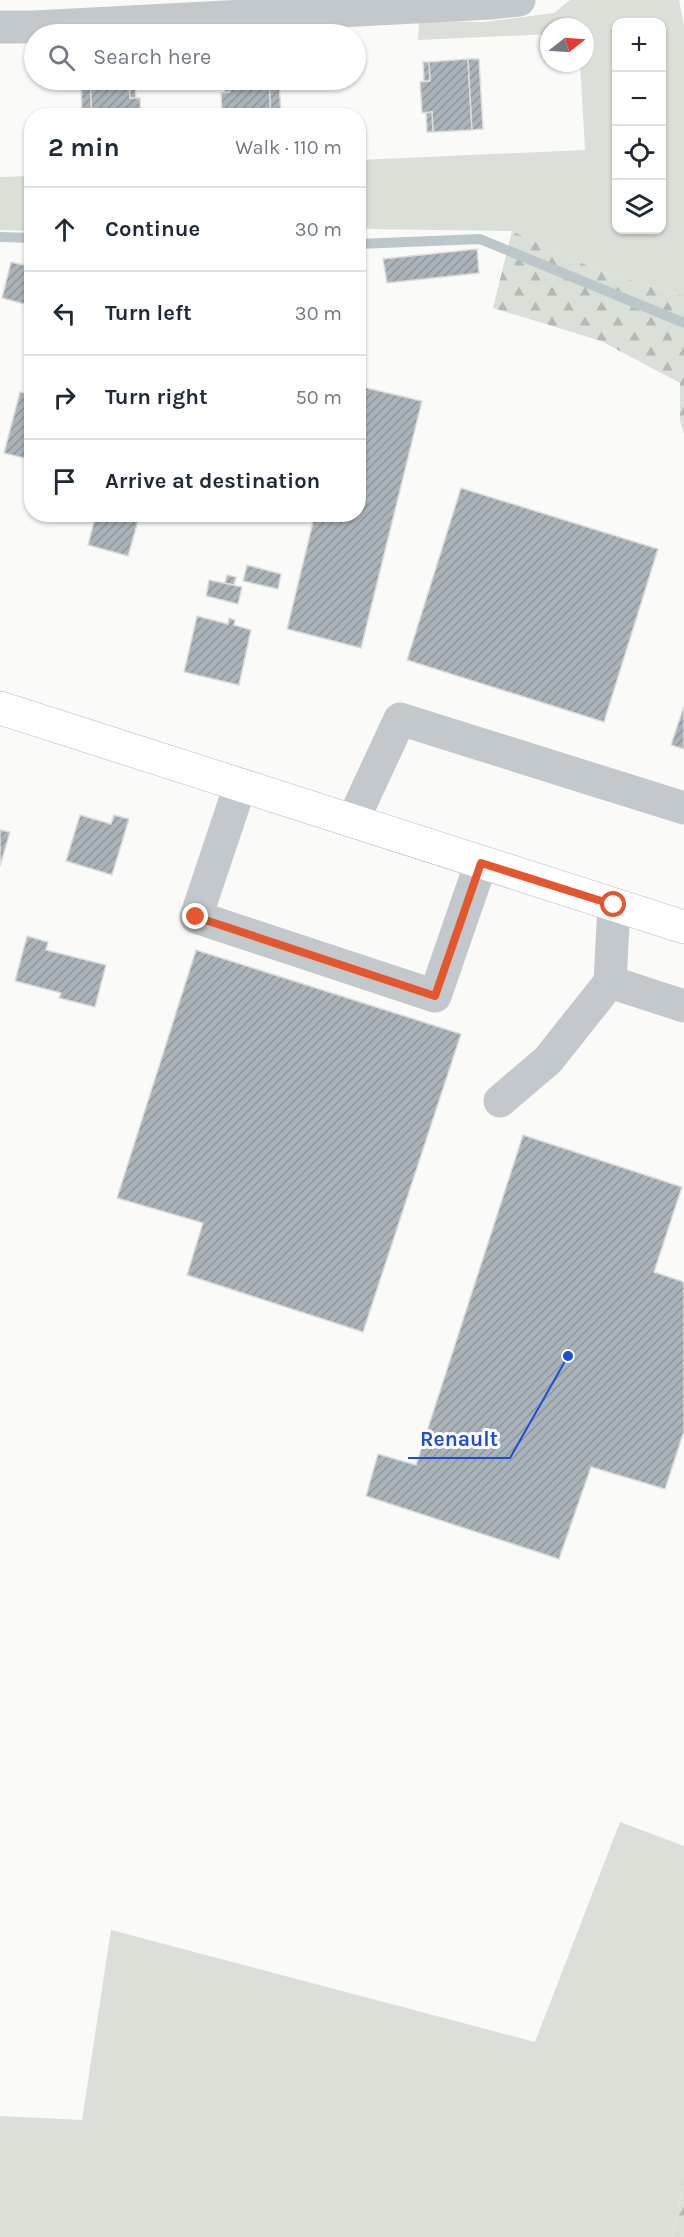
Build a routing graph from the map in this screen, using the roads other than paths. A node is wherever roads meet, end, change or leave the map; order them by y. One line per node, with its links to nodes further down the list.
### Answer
1 (519, 0): 2 (street)
2 (92, 24)
3 (0, 27): 4 (street)
4 (24, 27)
5 (0, 708): 6 (main road)
6 (240, 786): 8 (main road); 9 (street)
7 (684, 808): 8 (street)
8 (353, 820): 9 (main road)
9 (481, 863): 10 (main road)
10 (614, 905): 11 (main road); 12 (street)
11 (684, 927)
12 (610, 982): 13 (street); 14 (street)
13 (684, 1006)
14 (500, 1101)

